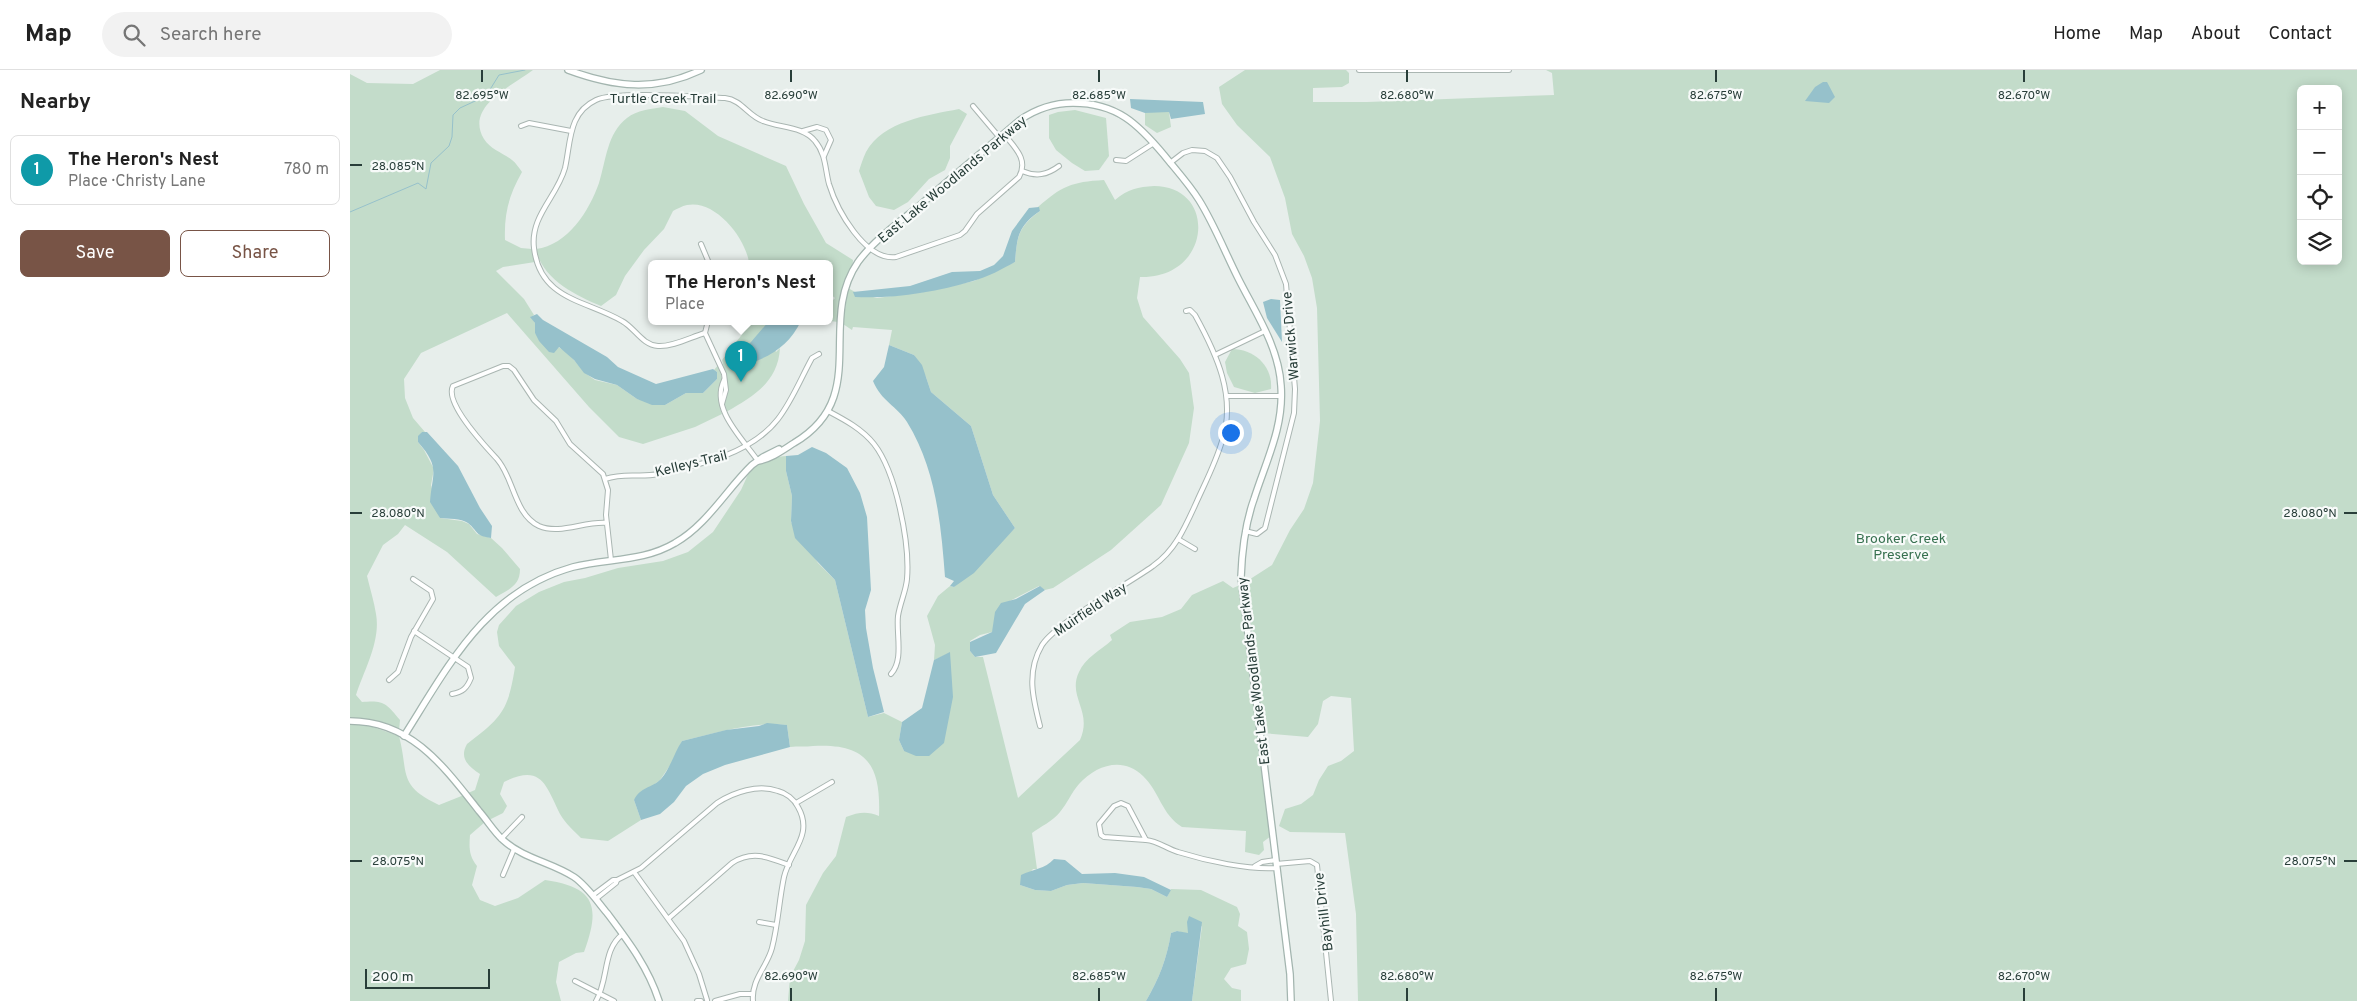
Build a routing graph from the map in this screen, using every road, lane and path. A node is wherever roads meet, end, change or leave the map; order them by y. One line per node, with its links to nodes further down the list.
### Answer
1 (568, 70): 2 (street)
2 (701, 70)
3 (1359, 70): 4 (street)
4 (1417, 70): 5 (street)
5 (1509, 70)
6 (973, 106): 10 (street)
7 (521, 126): 8 (street)
8 (571, 131): 9 (street, Turtle Creek Trail); 23 (street, Turtle Creek Trail)
9 (802, 131): 12 (street, Turtle Creek Trail); 12 (street, Turtle Creek Trail)
10 (1002, 136): 11 (street, East Lake Woodlands Parkway); 16 (street); 18 (street, East Lake Woodlands Parkway)
11 (1154, 144): 13 (street); 14 (street, East Lake Woodlands Parkway)
12 (824, 156): 18 (street, Turtle Creek Trail)
13 (1116, 160)
14 (1170, 162): 22 (street, East Lake Woodlands Parkway); 33 (street, Warwick Drive)
15 (1059, 166): 16 (street)
16 (1022, 171): 18 (street)
17 (701, 244): 19 (street)
18 (869, 248): 28 (street, East Lake Woodlands Parkway)
19 (708, 260)
20 (1186, 311): 25 (street, Muirfield Way)
21 (707, 325): 23 (street)
22 (1265, 331): 25 (street); 27 (street, East Lake Woodlands Parkway)
23 (705, 332): 29 (street)
24 (819, 354): 29 (street, Kelleys Trail)
25 (1216, 355): 26 (street, Muirfield Way)
26 (1227, 396): 27 (street); 34 (street, Muirfield Way)
27 (1282, 396): 33 (street, East Lake Woodlands Parkway)
28 (828, 411): 30 (street, East Lake Woodlands Parkway); 40 (street)
29 (746, 445): 30 (street); 31 (street, Kelleys Trail)
30 (758, 462): 36 (street, East Lake Woodlands Parkway)
31 (605, 479): 32 (street); 32 (street)
32 (607, 523): 36 (street)
33 (1246, 531): 52 (street, East Lake Woodlands Parkway)
34 (1178, 539): 35 (street); 44 (street, Muirfield Way)
35 (1195, 549)
36 (611, 560): 39 (street, East Lake Woodlands Parkway)
37 (413, 579): 38 (street)
38 (414, 631): 39 (street); 41 (street)
39 (454, 657): 42 (street); 45 (street, East Lake Woodlands Parkway)
40 (891, 674)
41 (389, 680)
42 (452, 694)
43 (350, 721): 45 (street)
44 (1040, 726)
45 (404, 736): 49 (street)
46 (832, 782): 47 (street)
47 (796, 803): 53 (street); 55 (street)
48 (522, 817): 49 (street)
49 (501, 839): 51 (street)
50 (1146, 840): 50 (street); 54 (street)
51 (514, 849): 56 (street); 57 (street)
52 (1276, 864): 54 (street); 54 (street); 72 (street, East Lake Woodlands Parkway); 73 (street, Bayhill Drive)
53 (789, 865): 58 (street); 60 (street)
54 (1255, 866)
55 (634, 872): 57 (street); 58 (street)
56 (503, 875)
57 (594, 897): 61 (street)
58 (669, 918): 69 (street)
59 (758, 922): 60 (street)
60 (776, 926): 64 (street)
61 (623, 934): 63 (street); 67 (street)
62 (576, 981): 63 (street)
63 (601, 993): 65 (street); 66 (street)
64 (752, 994): 70 (street); 71 (street)
65 (596, 1001)
66 (614, 1001)
67 (659, 1001)
68 (697, 1001): 69 (street)
69 (704, 1001): 70 (street)
70 (715, 1001)
71 (753, 1001)
72 (1291, 1001)
73 (1331, 1001)

